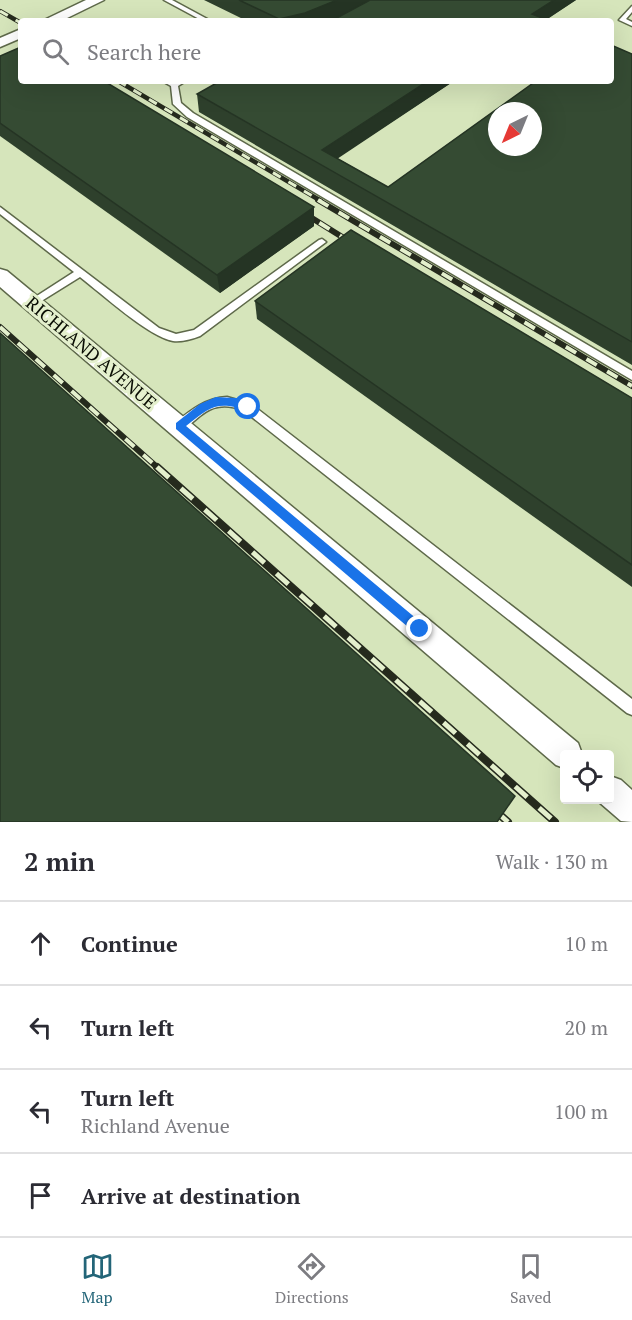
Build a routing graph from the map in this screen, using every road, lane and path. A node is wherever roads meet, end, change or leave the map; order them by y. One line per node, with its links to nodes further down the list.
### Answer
1 (97, 0): 4 (street)
2 (167, 0): 5 (lane)
3 (632, 8): 6 (lane)
4 (60, 18)
5 (202, 18)
6 (632, 24)
7 (18, 34): 8 (street)
8 (0, 43)
9 (174, 84): 15 (lane)
10 (0, 210): 12 (lane)
11 (322, 242): 12 (lane)
12 (80, 273): 14 (lane)
13 (0, 276): 14 (street, RICHLAND AVENUE)
14 (32, 303): 16 (street, RICHLAND AVENUE)
15 (632, 376)
16 (179, 426): 17 (lane); 18 (street, RICHLAND AVENUE)
17 (632, 708)
18 (562, 750)
19 (614, 795): 20 (street)
20 (632, 810)

